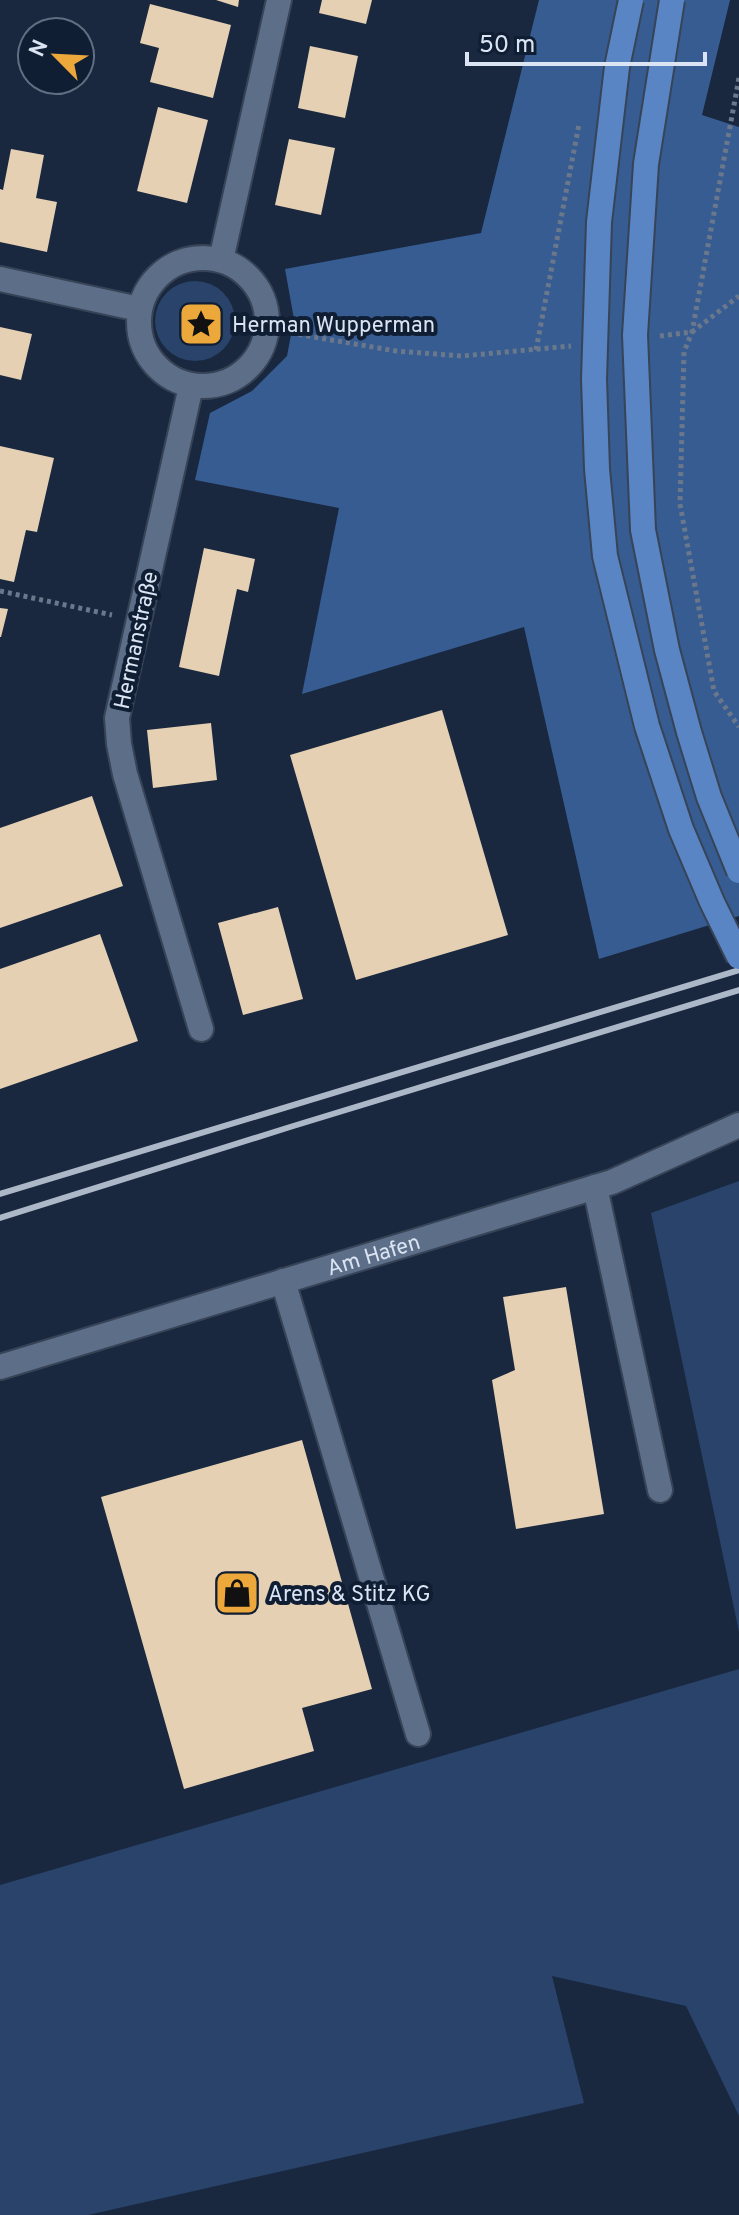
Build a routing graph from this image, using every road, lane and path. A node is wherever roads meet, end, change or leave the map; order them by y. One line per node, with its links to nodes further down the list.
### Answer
1 (279, 0): 6 (street)
2 (631, 0): 20 (main road, bridge)
3 (672, 0): 19 (main road, bridge)
4 (739, 78): 11 (path)
5 (580, 122): 14 (path)
6 (221, 260): 9 (street); 10 (street)
7 (0, 279): 9 (street)
8 (739, 296): 11 (path)
9 (139, 309): 15 (street)
10 (267, 329): 14 (path); 15 (street)
11 (692, 332): 12 (path); 18 (path)
12 (645, 337)
13 (583, 345): 14 (path)
14 (536, 350)
15 (191, 386): 17 (street, Hermanstraße)
16 (0, 591): 17 (path)
17 (138, 621): 21 (street, Hermanstraße)
18 (739, 727)
19 (739, 871)
20 (739, 957)
21 (201, 1029)
22 (739, 1125): 23 (street, Am Hafen)
23 (595, 1187): 24 (street, Am Hafen); 26 (street)
24 (283, 1281): 25 (street, Am Hafen); 27 (street)
25 (0, 1367)
26 (660, 1490)
27 (418, 1734)

